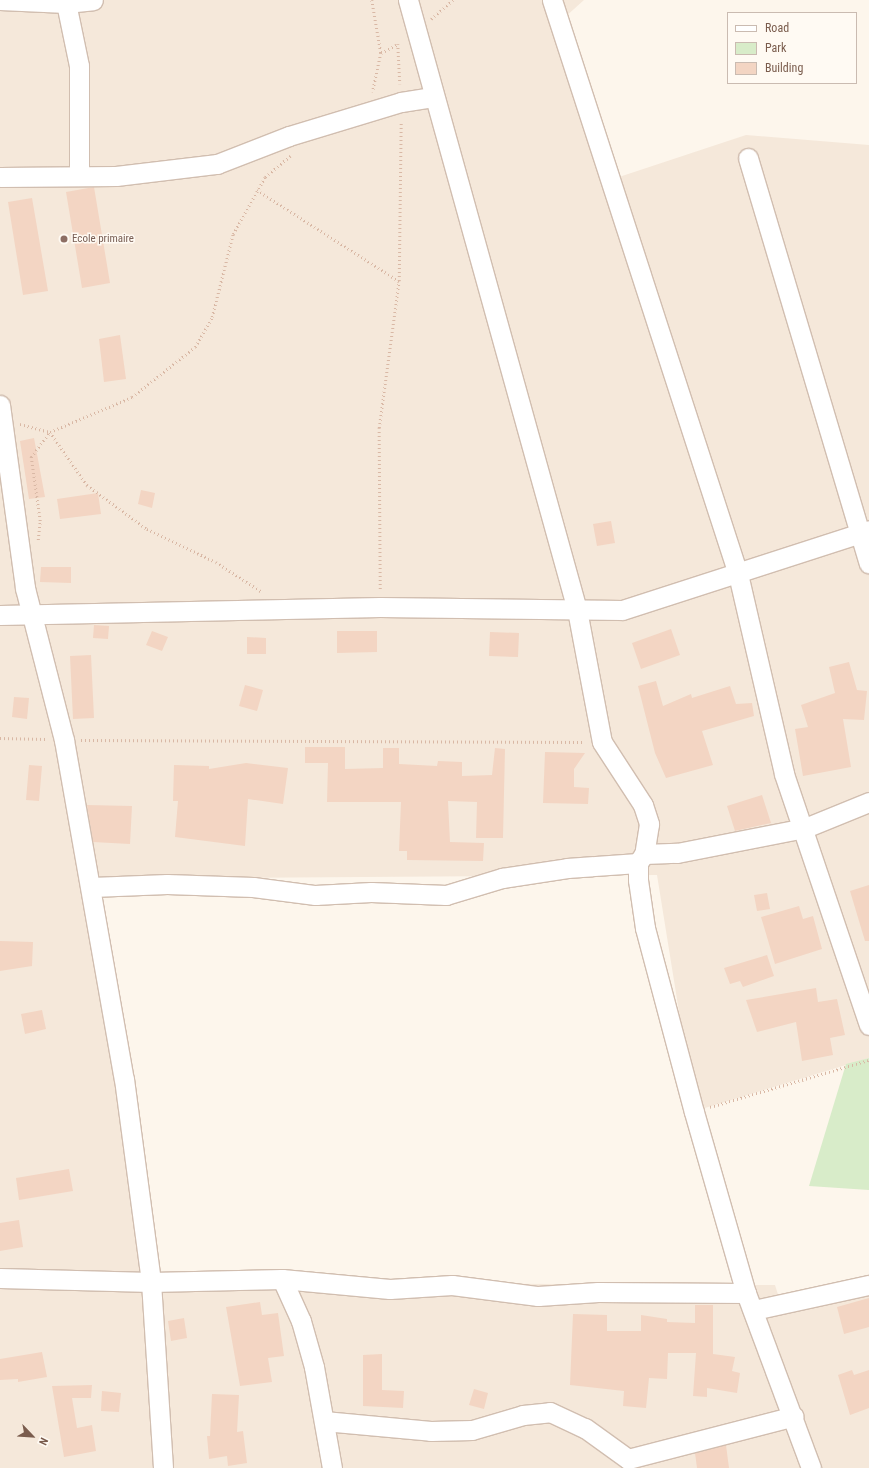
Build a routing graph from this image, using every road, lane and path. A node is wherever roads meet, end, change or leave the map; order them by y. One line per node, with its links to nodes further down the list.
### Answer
1 (0, 0): 6 (street)
2 (93, 0): 6 (street)
3 (372, 0): 9 (path)
4 (408, 0): 8 (street)
5 (552, 0): 22 (street)
6 (66, 3): 13 (street)
7 (398, 44): 10 (path)
8 (433, 97): 10 (street); 25 (street)
9 (370, 100)
10 (401, 102): 13 (street); 16 (path)
11 (294, 152): 15 (path)
12 (748, 158): 19 (street)
13 (79, 174): 14 (street)
14 (0, 177)
15 (257, 190): 16 (path); 18 (path)
16 (399, 281): 23 (path)
17 (1, 412): 18 (path); 26 (street)
18 (50, 432): 20 (path); 24 (path)
19 (864, 531): 21 (street); 22 (street)
20 (38, 542)
21 (869, 563)
22 (738, 574): 25 (street); 32 (street)
23 (380, 607): 24 (street); 25 (street)
24 (284, 610): 26 (street)
25 (577, 610): 30 (street)
26 (34, 614): 27 (street); 29 (street)
27 (0, 615)
28 (0, 738): 29 (path)
29 (64, 740): 30 (path); 34 (street)
30 (602, 742): 33 (street)
31 (869, 802): 32 (street)
32 (805, 828): 33 (street); 35 (street)
33 (641, 859): 34 (street); 37 (street)
34 (92, 887): 40 (street)
35 (869, 1025)
36 (869, 1060): 37 (path)
37 (694, 1112): 42 (street)
38 (0, 1278): 40 (street)
39 (282, 1279): 40 (street); 42 (street); 44 (street)
40 (151, 1282): 46 (street)
41 (869, 1285): 42 (street)
42 (750, 1301): 43 (street)
43 (794, 1416): 45 (street); 48 (street)
44 (324, 1421): 45 (street); 47 (street)
45 (630, 1464)
46 (163, 1468)
47 (332, 1468)
48 (811, 1468)

